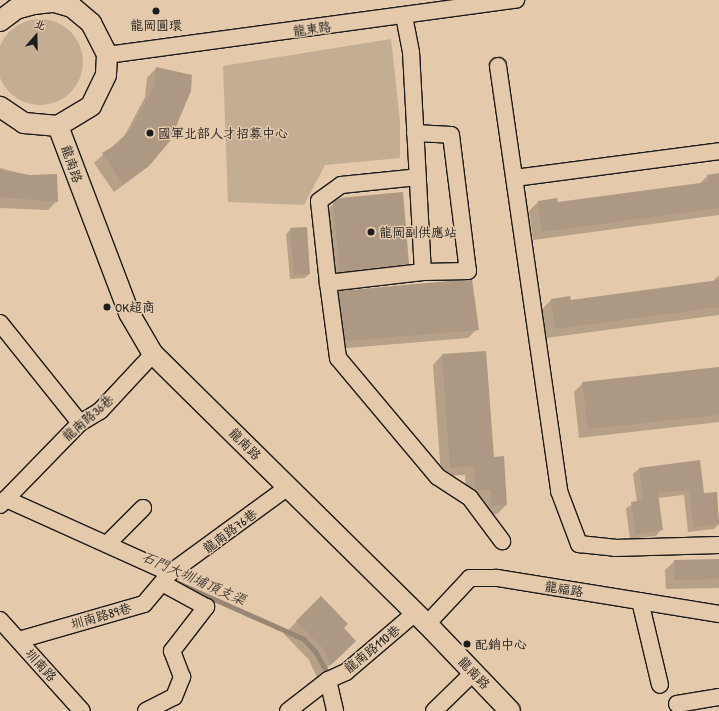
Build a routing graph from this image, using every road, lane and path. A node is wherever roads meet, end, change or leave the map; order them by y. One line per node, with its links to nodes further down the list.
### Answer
1 (516, 0): 3 (street, 龍東路)
2 (24, 3): 5 (main road); 6 (main road)
3 (441, 5): 4 (street, 龍東路)
4 (404, 16): 6 (street, 龍東路); 10 (street)
5 (0, 21)
6 (107, 55): 9 (main road)
7 (498, 66): 13 (street)
8 (0, 107): 9 (main road)
9 (58, 126): 17 (main road, 龍南路)
10 (415, 133): 12 (street); 14 (street)
11 (719, 151): 13 (street)
12 (418, 177): 14 (street); 15 (street)
13 (515, 178): 24 (street)
14 (423, 272): 15 (street)
15 (328, 283): 22 (street)
16 (3, 331): 18 (street)
17 (153, 354): 18 (street, 龍南路36巷); 19 (main road, 龍南路)
18 (80, 423): 20 (street, 龍南路36巷)
19 (288, 487): 25 (street, 龍南路76巷); 28 (main road, 龍南路)
20 (3, 502): 23 (street)
21 (142, 508): 23 (street)
22 (502, 541)
23 (107, 544): 25 (street)
24 (719, 545)
25 (166, 578): 30 (street, 圳南路89巷); 37 (street)
26 (640, 601): 27 (street, 龍福路); 28 (street, 龍福路); 33 (street)
27 (719, 614)
28 (421, 618): 31 (main road, 龍南路); 32 (street, 龍南路110巷)
29 (1, 622): 30 (street, 圳南路)
30 (19, 640): 36 (street, 圳南路)
31 (473, 673): 40 (street); 41 (main road, 龍南路)
32 (328, 680): 38 (street, 龍南路110巷); 39 (street)
33 (660, 685)
34 (719, 697): 35 (street)
35 (677, 704)
36 (82, 711)
37 (146, 711)
38 (288, 711)
39 (335, 711)
40 (434, 711)
41 (510, 711)

